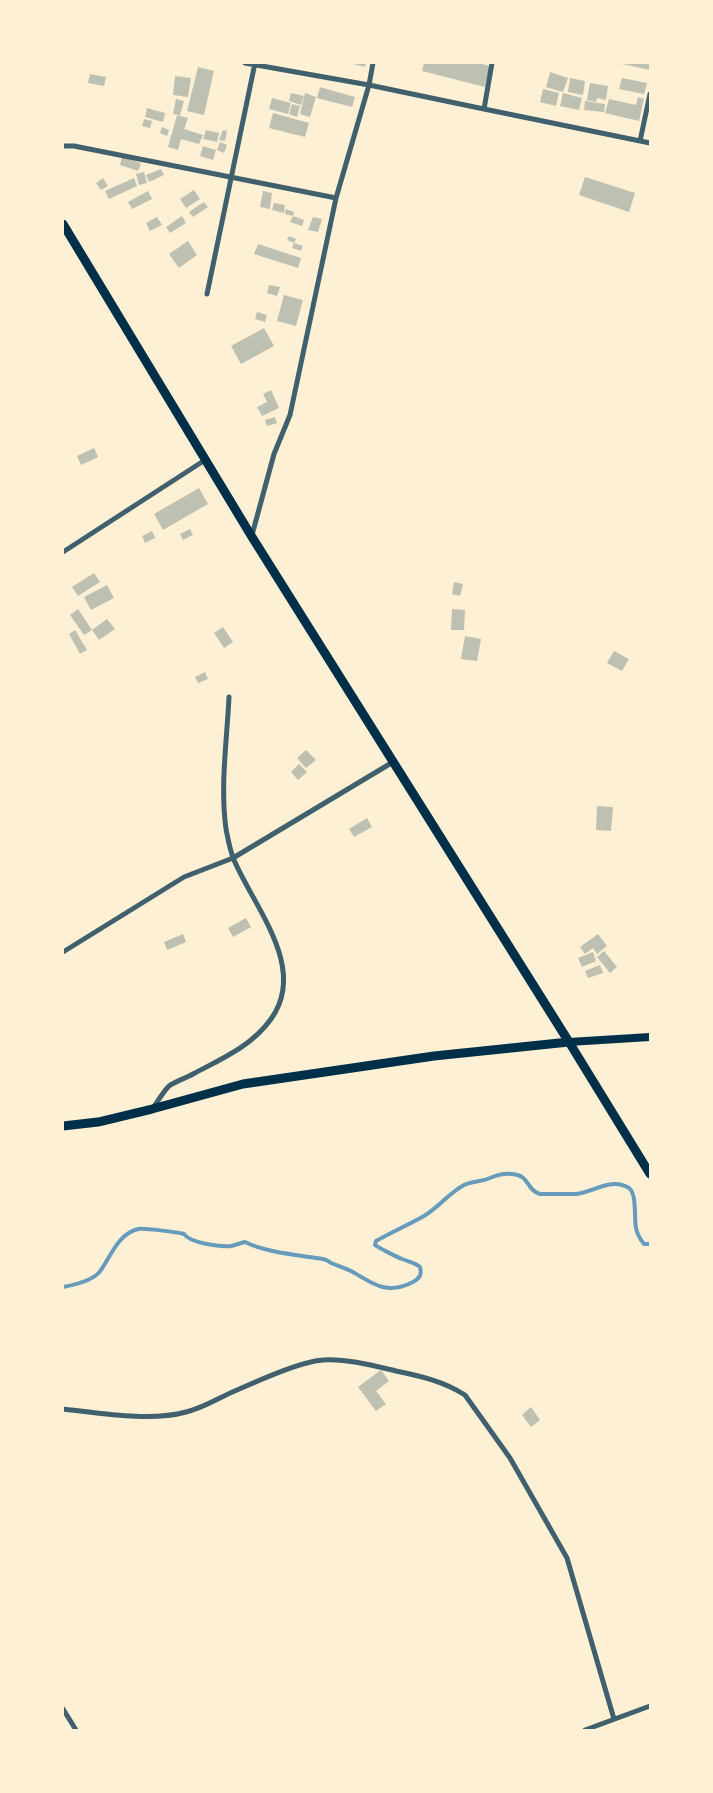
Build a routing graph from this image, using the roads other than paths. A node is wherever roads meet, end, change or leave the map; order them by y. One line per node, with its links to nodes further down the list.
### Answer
1 (245, 63): 4 (street)
2 (373, 63): 5 (street)
3 (492, 63): 7 (street)
4 (255, 64): 5 (street); 11 (street)
5 (369, 85): 7 (street); 12 (street)
6 (650, 94): 8 (street)
7 (484, 109): 8 (street)
8 (640, 141): 9 (street)
9 (650, 143)
10 (63, 146): 11 (street)
11 (231, 176): 12 (street); 14 (street)
12 (336, 198): 16 (street)
13 (63, 224): 15 (main road)
14 (207, 294)
15 (205, 460): 16 (main road); 17 (street)
16 (252, 537): 19 (main road)
17 (63, 552)
18 (229, 697): 20 (street)
19 (393, 762): 20 (street); 23 (main road)
20 (234, 858): 21 (street); 24 (street)
21 (63, 952)
22 (650, 1037): 23 (main road)
23 (569, 1042): 24 (main road); 26 (main road)
24 (152, 1109): 25 (main road)
25 (63, 1126)
26 (650, 1174)
27 (63, 1409): 30 (street)
28 (650, 1706): 30 (street)
29 (63, 1709): 31 (street)
30 (614, 1719): 32 (street)
31 (76, 1730)
32 (585, 1730)

